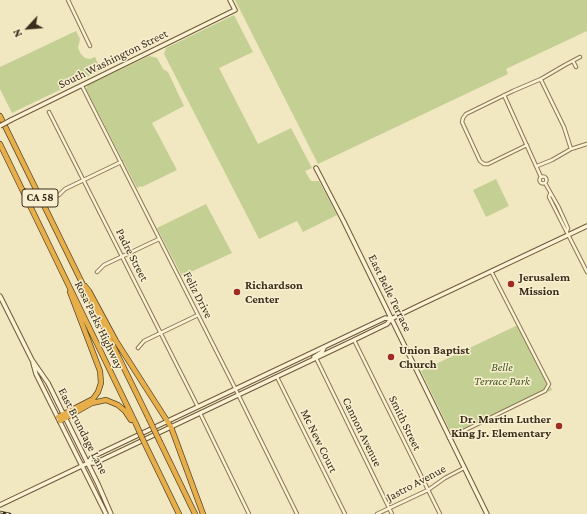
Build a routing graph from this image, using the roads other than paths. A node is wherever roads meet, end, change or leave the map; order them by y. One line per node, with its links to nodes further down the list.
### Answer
1 (68, 0): 3 (street)
2 (230, 0): 8 (street, South Washington Street)
3 (90, 46)
4 (580, 57): 5 (street)
5 (573, 61): 6 (street); 7 (street)
6 (576, 66)
7 (541, 79): 9 (street); 16 (street)
8 (82, 86): 12 (street, South Washington Street, bridge); 17 (street, Feliz Drive)
9 (504, 95): 15 (street); 15 (street)
10 (49, 112): 21 (street, Padre Street)
11 (0, 116): 31 (highway, Rosa Parks Highway / CA 58)
12 (0, 126)
13 (0, 144): 32 (highway, Rosa Parks Highway / CA 58)
14 (587, 144): 16 (street)
15 (527, 145): 18 (street)
16 (571, 149): 18 (street)
17 (121, 162): 21 (street); 26 (street, Feliz Drive)
18 (537, 166): 20 (street)
19 (316, 168): 35 (street, East Belle Terrace)
20 (542, 177): 22 (street); 22 (street)
21 (84, 180): 23 (street); 27 (street, Padre Street)
22 (545, 183): 25 (street)
23 (59, 195)
24 (587, 226): 25 (street)
25 (568, 233): 28 (street); 30 (street)
26 (159, 239): 27 (street); 34 (street, Feliz Drive)
27 (122, 256): 29 (street); 36 (street, Padre Street)
28 (491, 271): 35 (street); 53 (street)
29 (97, 272)
30 (587, 272)
31 (80, 281): 50 (highway); 63 (highway, Rosa Parks Highway / CA 58, bridge)
32 (68, 285): 48 (highway); 51 (highway, Rosa Parks Highway / CA 58)
33 (0, 296): 41 (street, East Brundage Lane)
34 (198, 315): 36 (street); 44 (street, Feliz Drive)
35 (391, 320): 37 (street); 38 (street); 53 (street, East Belle Terrace)
36 (161, 333): 39 (street); 46 (street, Padre Street)
37 (354, 340): 40 (street); 57 (street, Smith Street)
38 (325, 347): 42 (street); 44 (street)
39 (138, 348)
40 (316, 358): 42 (street); 59 (street, Cannon Avenue)
41 (32, 360): 48 (street, East Brundage Lane); 49 (street, East Brundage Lane)
42 (302, 365): 43 (street)
43 (277, 377): 45 (street); 67 (street, Mc New Court)
44 (236, 389): 45 (street, Feliz Drive); 46 (street)
45 (238, 395): 47 (street); 66 (street, Feliz Drive)
46 (198, 407): 50 (street)
47 (200, 413): 52 (street); 65 (street)
48 (64, 416): 49 (highway); 51 (highway); 54 (street, East Brundage Lane)
49 (59, 419): 55 (street, East Brundage Lane)
50 (168, 422): 52 (highway); 54 (street)
51 (135, 425): 62 (highway, bridge)
52 (170, 427): 54 (street); 64 (highway)
53 (450, 438): 56 (street, East Belle Terrace)
54 (88, 463): 55 (street); 61 (street, East Brundage Lane)
55 (82, 466): 58 (street); 60 (street, East Brundage Lane)
56 (464, 468): 57 (street, Jastro Avenue); 71 (street, East Belle Terrace)
57 (428, 490): 59 (street, Jastro Avenue); 70 (street, Smith Street)
58 (0, 505)
59 (389, 508): 68 (street, Jastro Avenue); 69 (street, Cannon Avenue)
60 (106, 514)
61 (112, 514)
62 (180, 514)
63 (195, 514)
64 (204, 514)
65 (249, 514)
66 (297, 514)
67 (345, 514)
68 (377, 514)
69 (392, 514)
70 (440, 514)
71 (487, 514)

